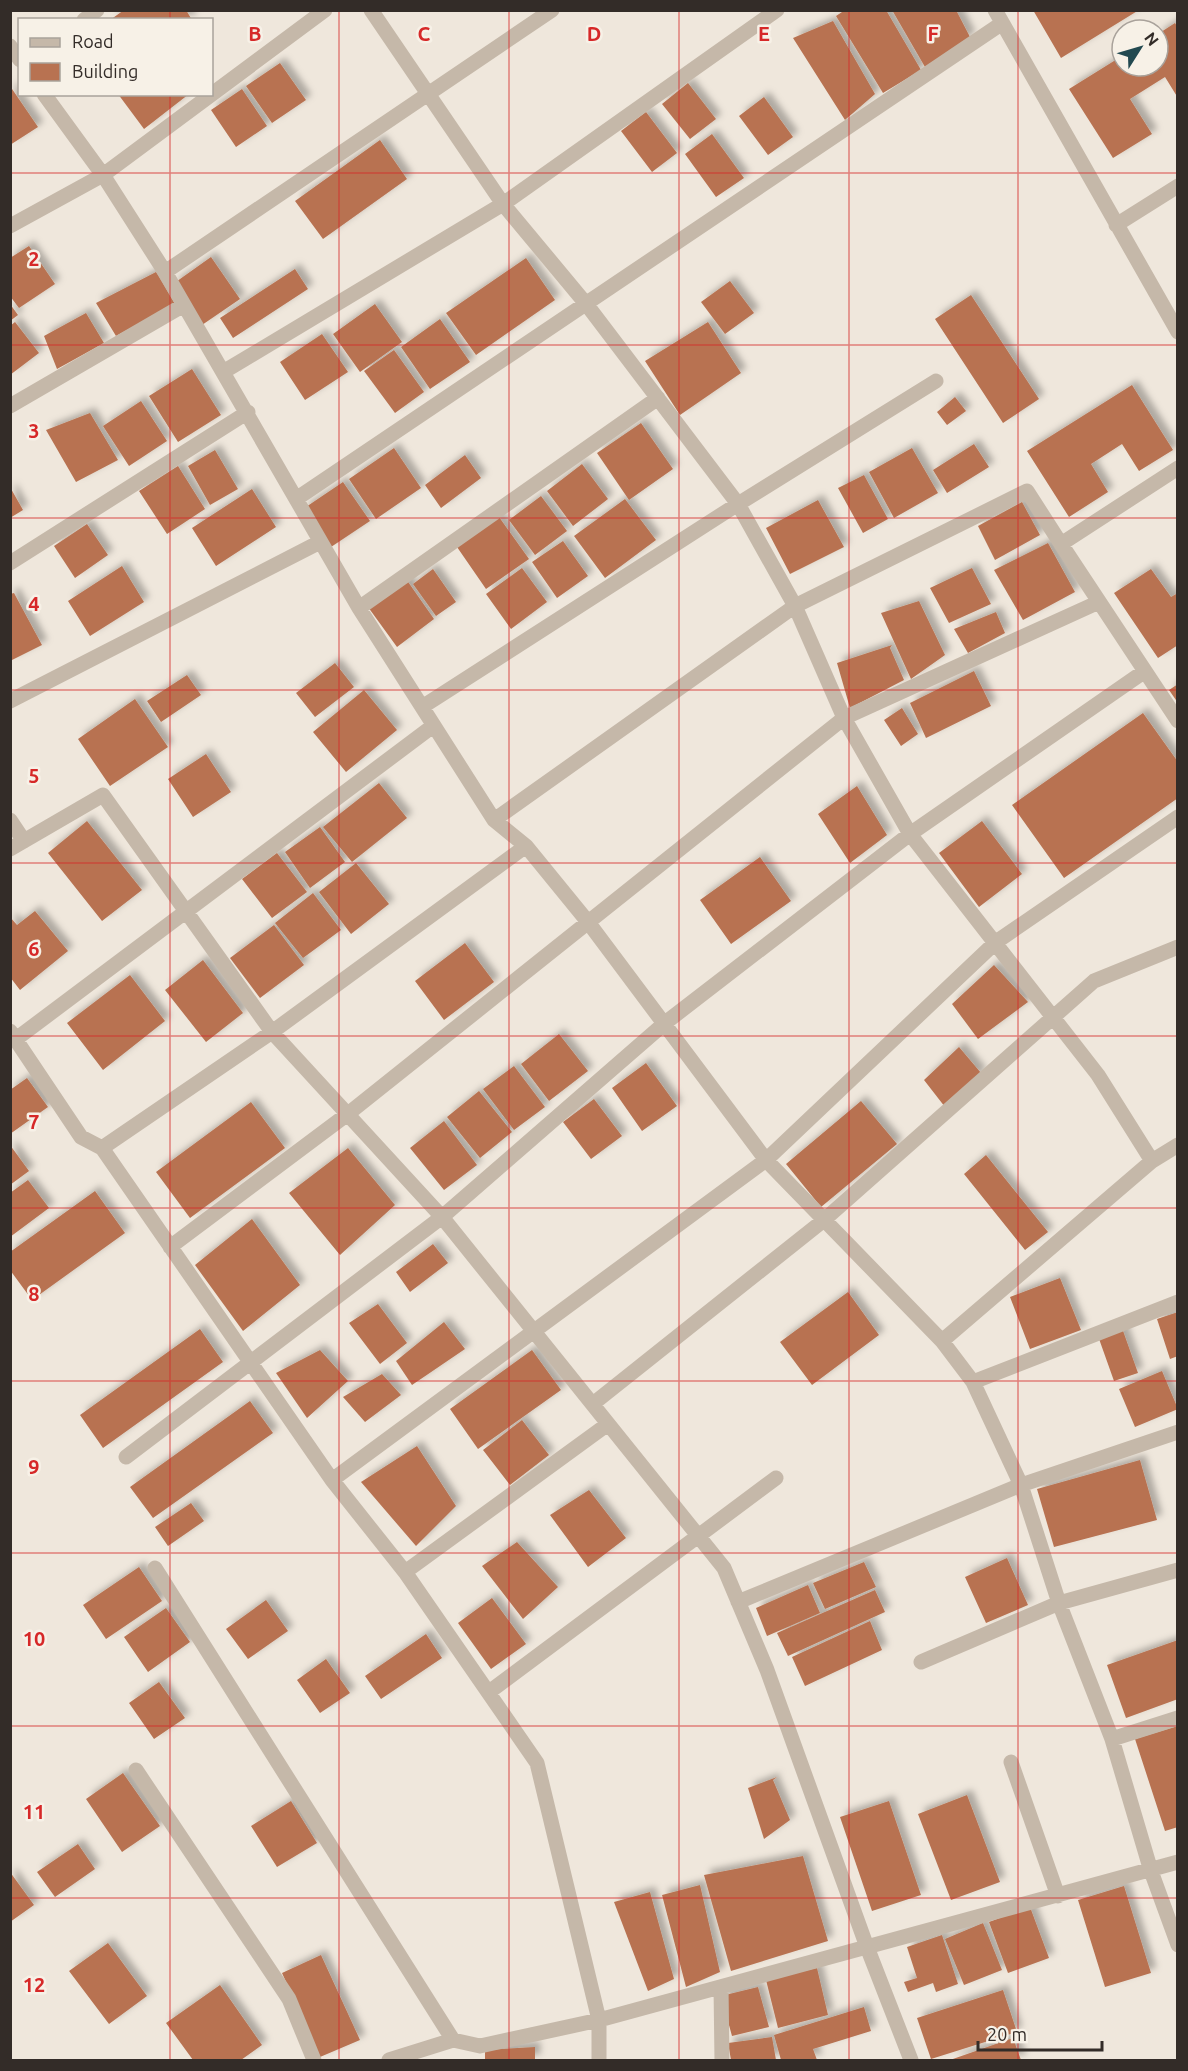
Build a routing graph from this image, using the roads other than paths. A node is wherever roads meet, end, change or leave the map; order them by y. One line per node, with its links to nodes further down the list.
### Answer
1 (325, 10): 8 (street)
2 (371, 10): 9 (street)
3 (552, 10): 9 (street)
4 (777, 10): 14 (street)
5 (998, 17): 16 (street); 19 (street)
6 (10, 46): 7 (street)
7 (18, 59)
8 (213, 94)
9 (426, 95): 14 (street); 17 (street)
10 (45, 96): 12 (street)
11 (210, 96): 12 (street)
12 (104, 175): 15 (street); 17 (street)
13 (1178, 186): 16 (street)
14 (503, 204): 19 (street); 21 (street)
15 (10, 225)
16 (1116, 225): 20 (street)
17 (165, 272): 18 (street)
18 (184, 305): 21 (street); 24 (street)
19 (586, 305): 23 (street); 27 (street)
20 (1178, 332)
21 (223, 372): 25 (street)
22 (936, 381): 28 (street)
23 (658, 398): 28 (street); 34 (street)
24 (10, 406)
25 (248, 412): 27 (street); 31 (street)
26 (1178, 468): 30 (street)
27 (296, 499): 29 (street)
28 (738, 504): 33 (street); 37 (street)
29 (321, 542): 34 (street); 36 (street)
30 (1061, 544): 32 (street); 33 (street)
31 (10, 563)
32 (1099, 603): 35 (street); 38 (street)
33 (795, 606): 38 (street); 43 (street)
34 (359, 608): 37 (street)
35 (1145, 671): 39 (street); 44 (street)
36 (10, 701)
37 (422, 706): 40 (street)
38 (844, 718): 44 (street); 48 (street)
39 (1178, 721)
40 (433, 726): 43 (street); 47 (street)
41 (1178, 817): 49 (street)
42 (10, 820): 45 (street)
43 (494, 820): 46 (street)
44 (910, 834): 49 (street); 52 (street)
45 (17, 845): 47 (street)
46 (526, 846): 48 (street); 53 (street)
47 (187, 912): 53 (street); 54 (street)
48 (588, 922): 52 (street); 55 (street)
49 (996, 942): 51 (street); 58 (street)
50 (1178, 947): 51 (street)
51 (1053, 1020): 59 (street); 61 (street)
52 (665, 1023): 58 (street); 60 (street)
53 (272, 1032): 55 (street); 57 (street)
54 (13, 1035): 57 (street)
55 (349, 1113): 60 (street); 62 (street)
56 (1178, 1145): 59 (street)
57 (102, 1148): 62 (street)
58 (766, 1160): 61 (street); 64 (street)
59 (1152, 1161): 65 (street)
60 (442, 1217): 64 (street); 66 (street)
61 (824, 1220): 65 (street); 68 (street)
62 (171, 1247): 66 (street)
63 (1178, 1302): 67 (street)
64 (535, 1331): 68 (street); 73 (street)
65 (942, 1341): 67 (street)
66 (249, 1361): 71 (street); 73 (street)
67 (973, 1382): 74 (street)
68 (594, 1403): 69 (street)
69 (609, 1424): 75 (street); 78 (street)
70 (1178, 1432): 74 (street)
71 (126, 1457)
72 (776, 1478): 75 (street)
73 (332, 1480): 78 (street)
74 (1021, 1485): 79 (street); 80 (street)
75 (698, 1536): 79 (street); 82 (street)
76 (155, 1568): 94 (street)
77 (1178, 1570): 80 (street)
78 (405, 1572): 82 (street)
79 (738, 1602): 91 (street)
80 (1059, 1603): 81 (street); 84 (street)
81 (921, 1662)
82 (489, 1692): 93 (street)
83 (1178, 1718): 84 (street)
84 (1112, 1739): 88 (street)
85 (1011, 1762): 89 (street)
86 (136, 1770): 97 (street)
87 (1178, 1862): 88 (street)
88 (1151, 1871): 89 (street); 90 (street)
89 (1058, 1896): 91 (street)
90 (1178, 1945)
91 (867, 1947): 92 (street); 96 (street)
92 (721, 1987): 93 (street); 100 (street)
93 (599, 2020): 95 (street); 99 (street)
94 (453, 2040): 95 (street); 98 (street)
95 (479, 2053)
96 (906, 2059)
97 (314, 2061)
98 (388, 2061)
99 (599, 2061)
100 (722, 2061)

